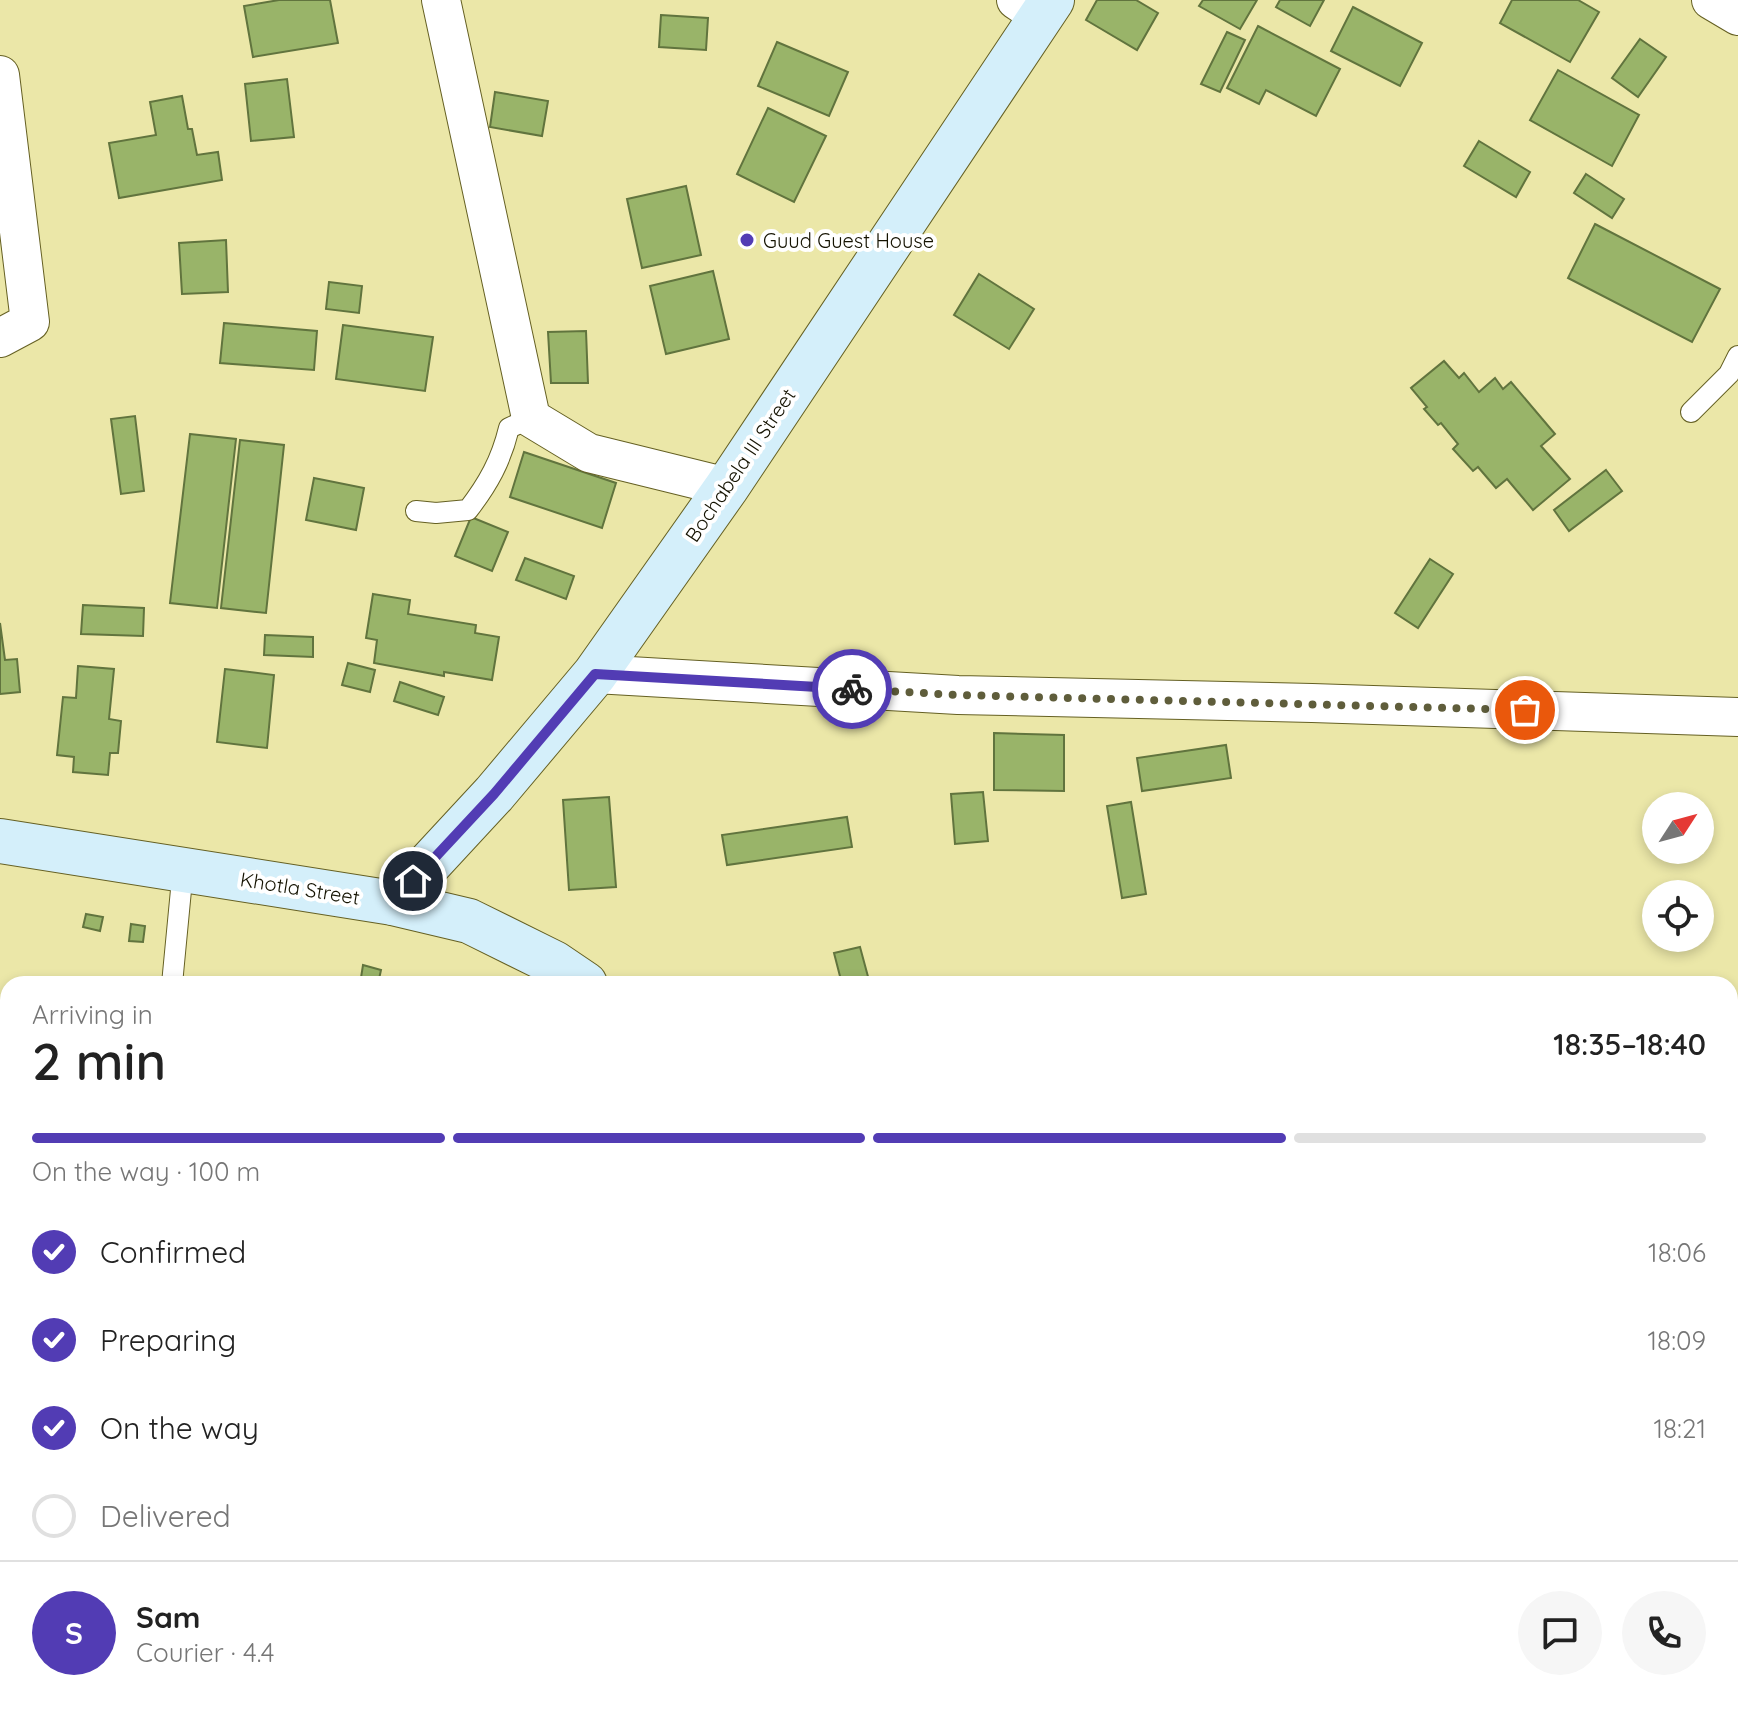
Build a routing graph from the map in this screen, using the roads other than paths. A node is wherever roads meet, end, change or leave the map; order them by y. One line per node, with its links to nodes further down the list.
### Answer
1 (441, 0): 9 (street)
2 (1711, 0): 4 (street)
3 (1036, 5): 10 (street, Bochabela III Street)
4 (1738, 16)
5 (0, 75): 6 (street)
6 (0, 338)
7 (1738, 356): 8 (lane)
8 (1691, 412)
9 (531, 418): 10 (street); 11 (lane)
10 (727, 487): 12 (street, Bochabela III Street)
11 (416, 511)
12 (595, 674): 13 (street); 16 (street, Bochabela III Street)
13 (1738, 717)
14 (0, 841): 15 (street, Khotla Street)
15 (183, 869): 16 (street, Khotla Street); 17 (lane)
16 (393, 903): 18 (street, Khotla Street)
17 (173, 976)
18 (573, 976)

